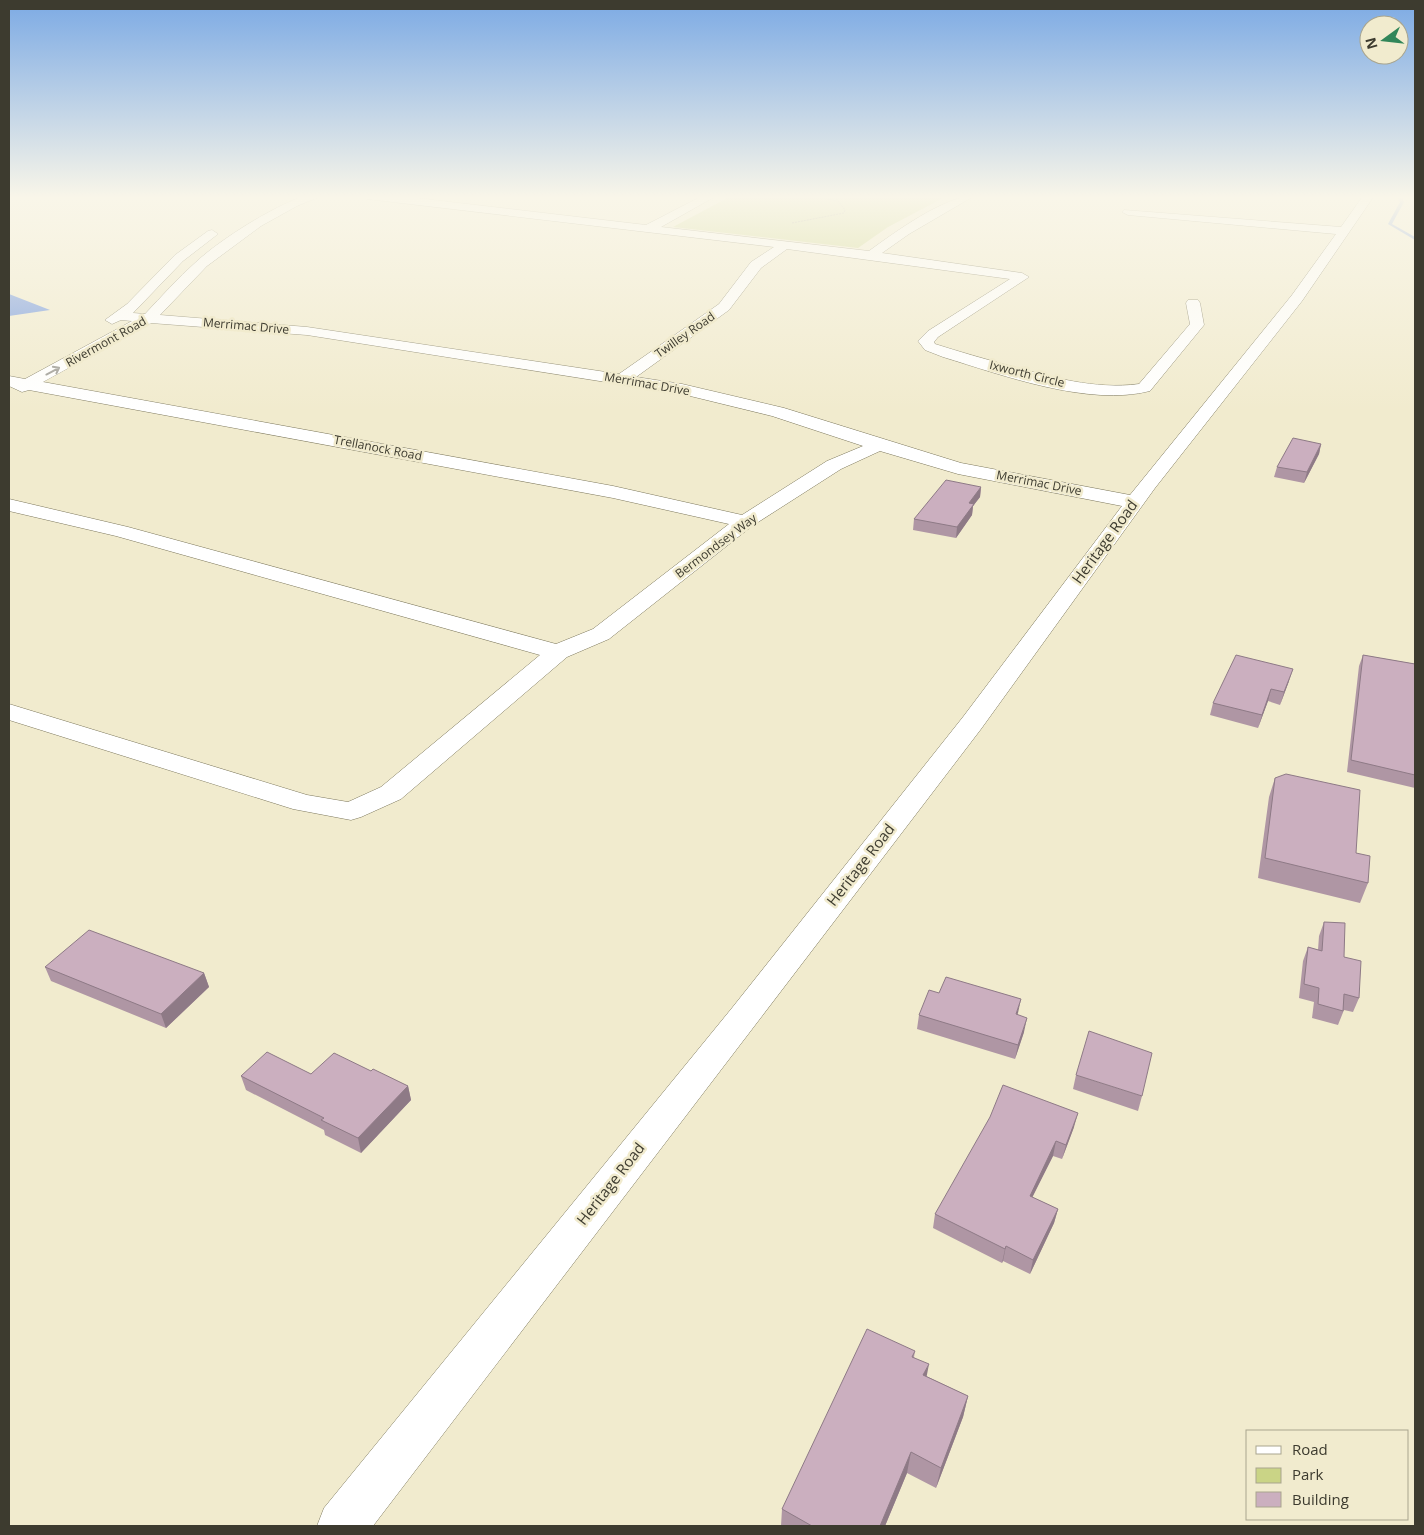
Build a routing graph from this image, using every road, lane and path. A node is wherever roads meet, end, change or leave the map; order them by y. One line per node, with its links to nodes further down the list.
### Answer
1 (170, 268): 7 (street, Rivermont Road)
2 (198, 268): 8 (street, Rivermont Road)
3 (754, 268): 11 (street, Twilley Road)
4 (958, 268): 6 (street, Ixworth Circle)
5 (1319, 268): 15 (street, Heritage Road)
6 (1193, 303)
7 (120, 316): 8 (street, Merrimac Drive); 9 (street, Rivermont Road)
8 (149, 318): 11 (street, Merrimac Drive); 12 (street, Rivermont Road, one-way to 8)
9 (102, 324)
10 (12, 375): 12 (street, Trellanock Road)
11 (622, 379): 14 (street, Merrimac Drive)
12 (28, 384): 13 (street, Rivermont Road); 17 (street, Trellanock Road)
13 (9, 392)
14 (879, 445): 15 (street, Merrimac Drive); 17 (street, Bermondsey Way)
15 (1134, 502): 20 (street, Heritage Road)
16 (9, 505): 18 (street)
17 (745, 522): 18 (street, Bermondsey Way)
18 (558, 652): 19 (street, Bermondsey Way)
19 (9, 712)
20 (342, 1526)

